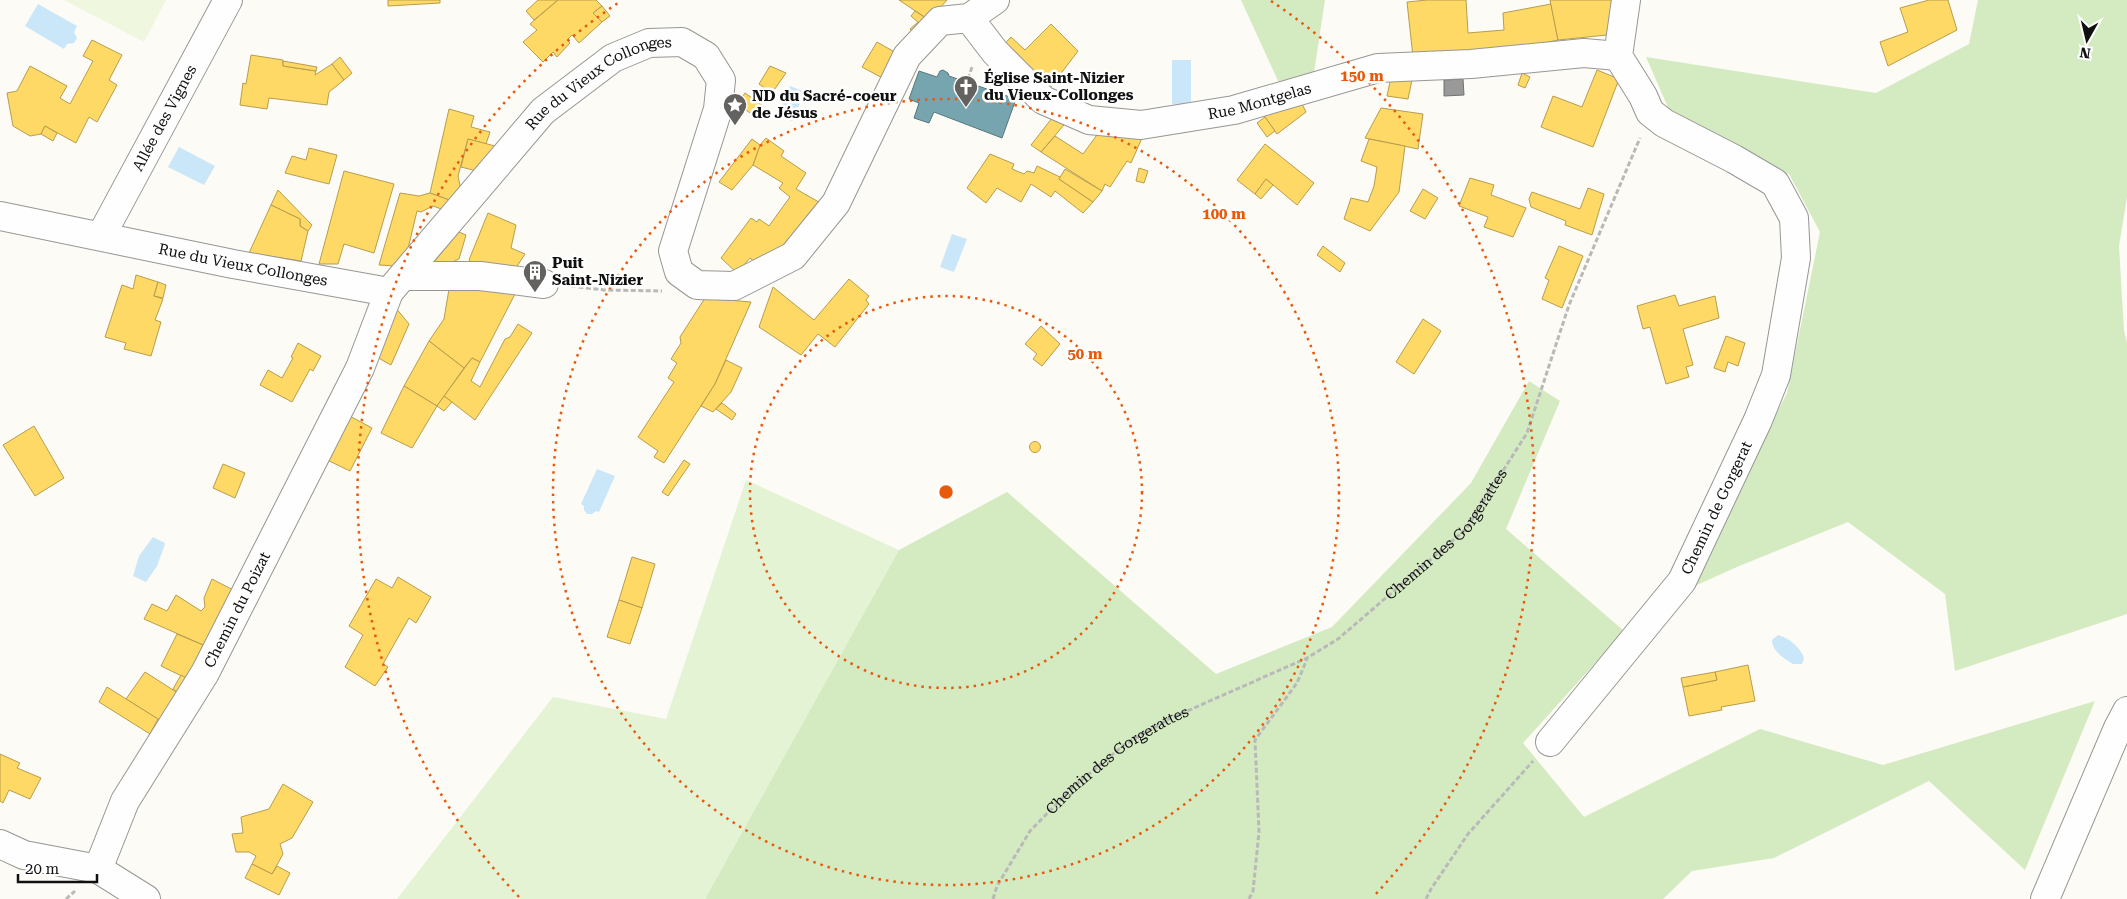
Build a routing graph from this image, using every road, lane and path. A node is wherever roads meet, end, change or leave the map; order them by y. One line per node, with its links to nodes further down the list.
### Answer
1 (228, 0): 10 (street, Allée des Vignes)
2 (995, 0): 4 (street)
3 (1626, 0): 5 (street)
4 (969, 18): 5 (street, Rue Montgelas); 13 (street)
5 (1618, 56): 8 (street)
6 (973, 65): 7 (path)
7 (968, 79)
8 (1650, 112): 14 (path, Chemin des Gorgerattes); 16 (street, Chemin de Gorgerat)
9 (0, 216): 10 (street, Rue du Vieux Collonges)
10 (101, 236): 11 (street, Rue du Vieux Collonges)
11 (396, 284): 12 (street); 13 (street, Rue du Vieux Collonges); 18 (street, Chemin du Poizat)
12 (544, 284): 13 (path)
13 (697, 285)
14 (1307, 658): 20 (path, Chemin des Gorgerattes); 21 (path)
15 (2127, 711): 23 (street)
16 (1550, 742): 22 (path)
17 (0, 844): 18 (street)
18 (98, 869): 19 (street)
19 (146, 899)
20 (993, 899)
21 (1250, 899)
22 (1426, 899)
23 (2045, 899)

